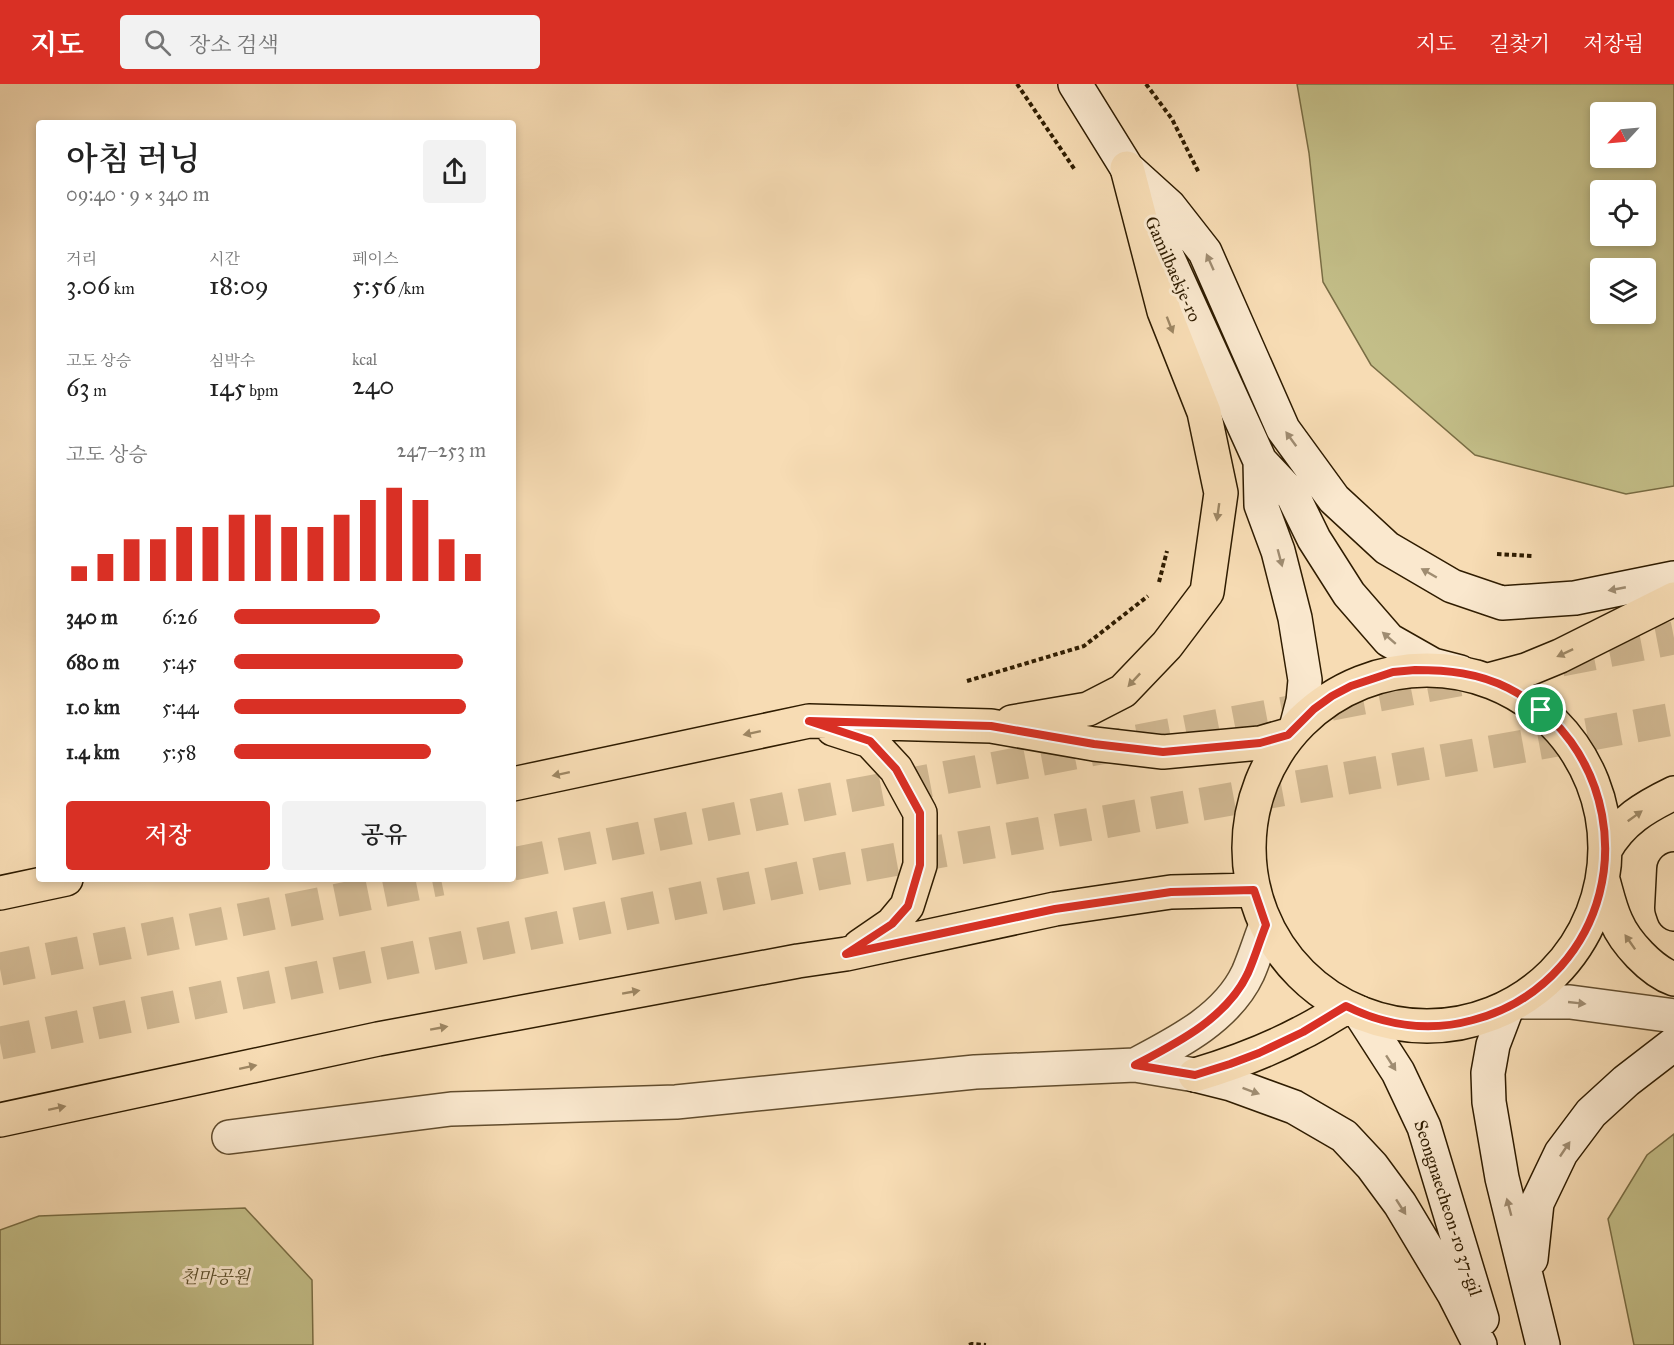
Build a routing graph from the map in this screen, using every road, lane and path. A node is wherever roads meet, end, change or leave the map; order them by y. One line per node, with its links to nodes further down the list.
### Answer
1 (1017, 84): 4 (path)
2 (1075, 84): 3 (main road, Gamilbaekje-ro)
3 (1127, 168): 5 (main road, Gamilbaekje-ro); 9 (main road, one-way to 3); 14 (main road, one-way to 14)
4 (1076, 172)
5 (1260, 461): 11 (main road, one-way to 5); 15 (main road, one-way to 15)
6 (1168, 545): 12 (path)
7 (1486, 554): 8 (path)
8 (1534, 556)
9 (1674, 578)
10 (1674, 599): 11 (main road, one-way to 11)
11 (1474, 676): 15 (main road); 18 (main road)
12 (958, 683)
13 (809, 721): 14 (main road); 16 (main road, one-way to 16); 25 (main road)
14 (991, 726): 15 (main road)
15 (1293, 730): 21 (main road)
16 (516, 783)
17 (1674, 792): 18 (main road, one-way to 17)
18 (1604, 865): 26 (main road, one-way to 18); 27 (main road)
19 (1674, 869): 23 (main road)
20 (52, 882): 22 (main road)
21 (1254, 890): 24 (main road); 25 (main road)
22 (0, 893)
23 (1674, 914)
24 (1266, 925): 28 (main road); 31 (main road)
25 (846, 954): 33 (main road, one-way to 25)
26 (1674, 979)
27 (1513, 1005): 28 (main road); 29 (main road, one-way to 29); 35 (main road, one-way to 27)
28 (1353, 1010): 32 (main road); 39 (main road, Seongnaecheon-ro 37-gil, one-way to 39)
29 (1674, 1016)
30 (1674, 1044): 35 (main road, one-way to 30)
31 (1135, 1065): 32 (main road); 34 (main road)
32 (1195, 1075): 38 (main road, one-way to 38)
33 (0, 1120)
34 (229, 1137)
35 (1528, 1284): 40 (main road)
36 (969, 1345): 37 (path)
37 (986, 1345)
38 (1480, 1345)
39 (1490, 1345)
40 (1543, 1345)

